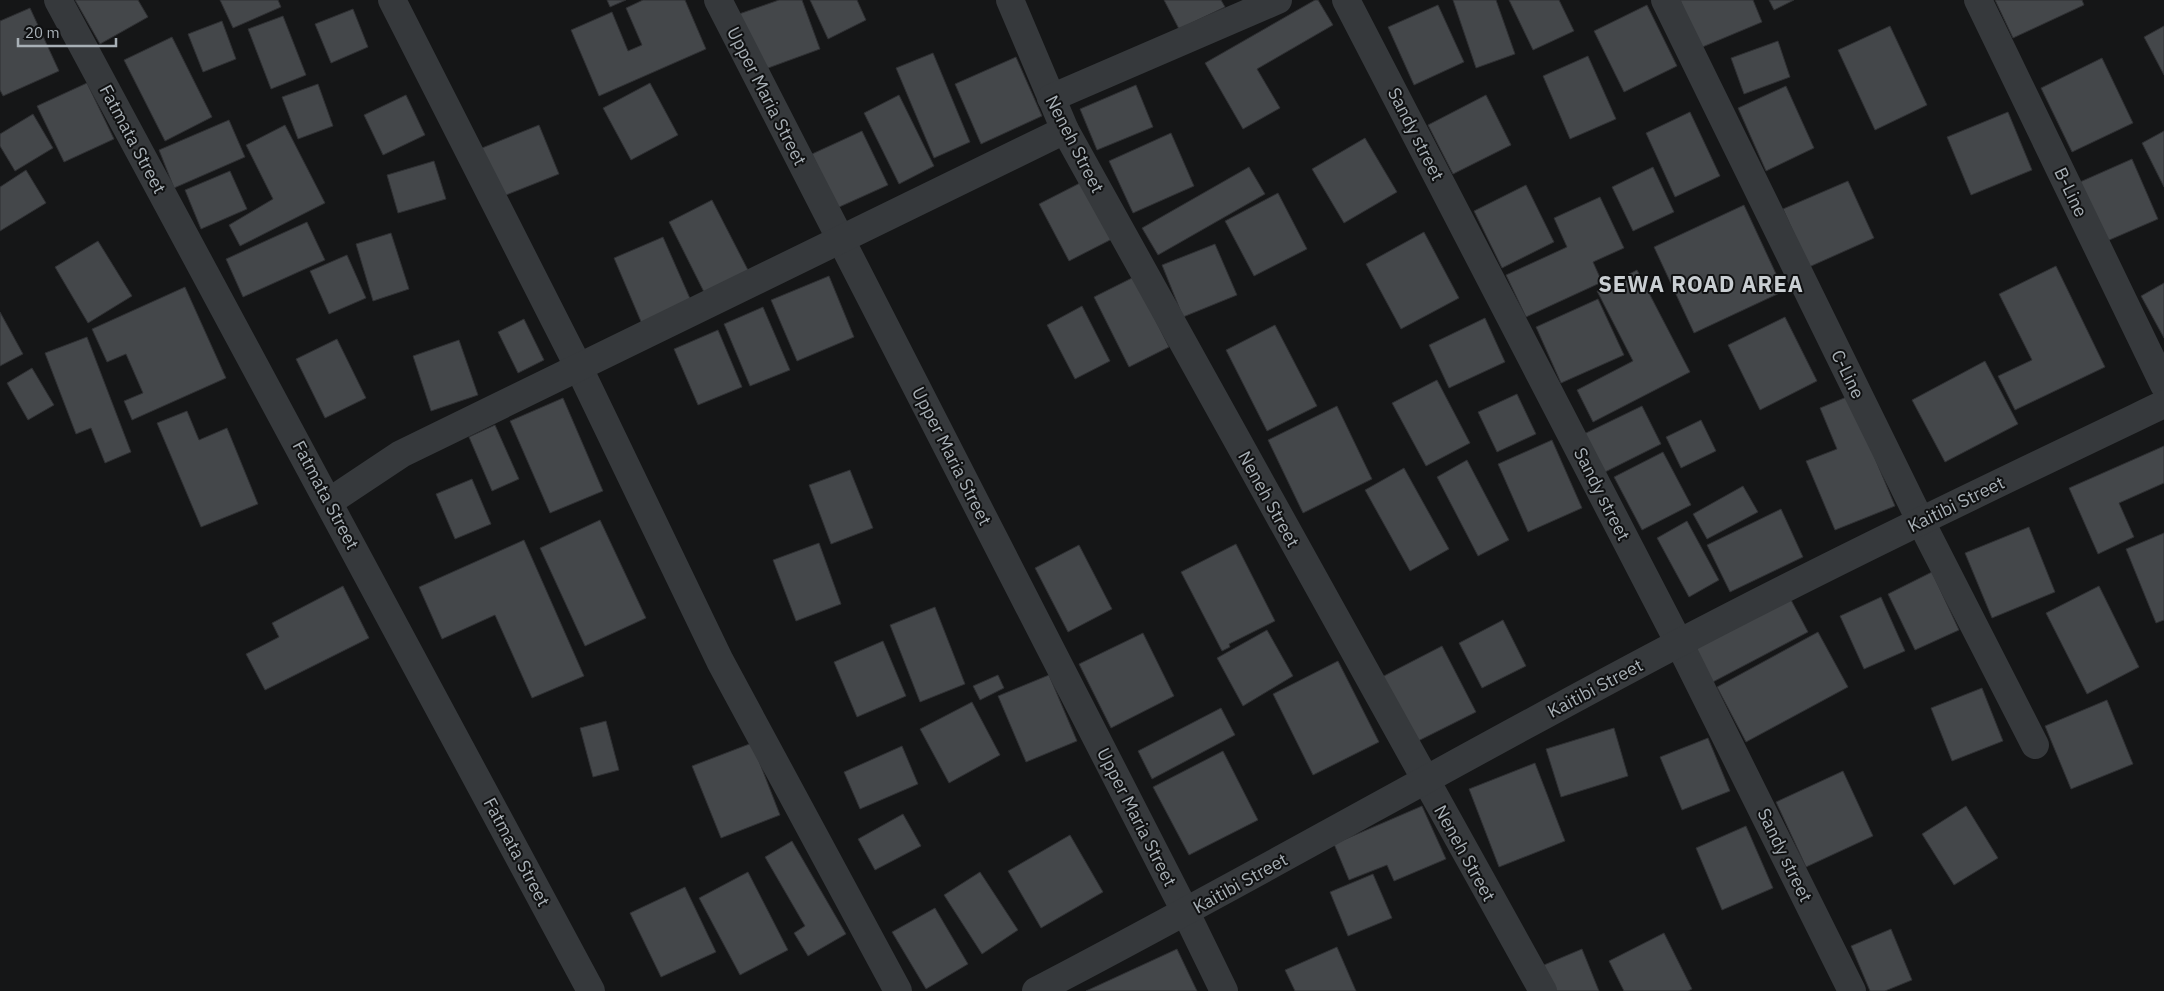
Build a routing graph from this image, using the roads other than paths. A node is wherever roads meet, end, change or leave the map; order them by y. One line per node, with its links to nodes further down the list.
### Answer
1 (58, 0): 15 (street, Fatmata Street)
2 (392, 0): 12 (street)
3 (718, 0): 11 (street, Upper Maria Street)
4 (1010, 0): 9 (street, Neneh Street)
5 (1278, 0): 9 (street)
6 (1346, 0): 17 (street, Sandy street)
7 (1665, 0): 16 (street, C-Line)
8 (1978, 0): 13 (street, B-Line)
9 (1051, 98): 10 (street, Neneh Street)
10 (1065, 130): 11 (street); 19 (street, Neneh Street)
11 (841, 240): 12 (street); 20 (street, Upper Maria Street)
12 (578, 366): 15 (street); 22 (street)
13 (2164, 385)
14 (2164, 404): 16 (street, Kaitibi Street)
15 (330, 502): 21 (street, Fatmata Street)
16 (1920, 520): 17 (street, Kaitibi Street); 18 (street, C-Line)
17 (1679, 643): 19 (street, Kaitibi Street); 26 (street, Sandy street)
18 (2035, 745)
19 (1424, 780): 20 (street, Kaitibi Street); 25 (street, Neneh Street)
20 (1186, 913): 23 (street, Kaitibi Street); 24 (street, Upper Maria Street)
21 (591, 991)
22 (898, 991)
23 (1036, 991)
24 (1224, 991)
25 (1543, 991)
26 (1852, 991)

